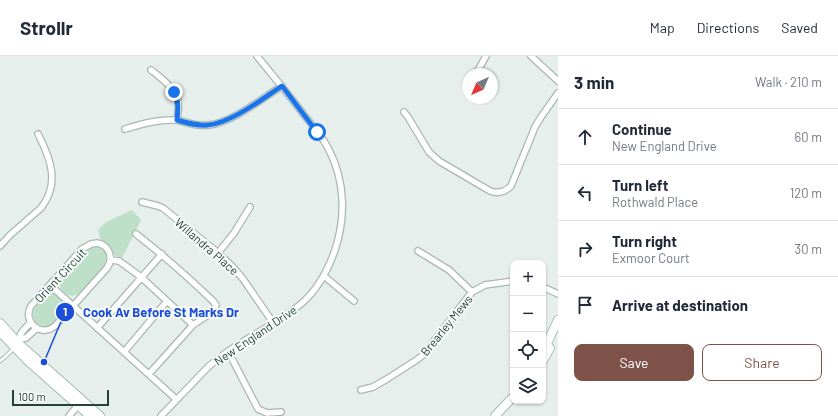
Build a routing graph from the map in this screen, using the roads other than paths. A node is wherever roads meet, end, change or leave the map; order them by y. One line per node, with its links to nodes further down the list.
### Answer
1 (257, 56): 7 (street, New England Drive)
2 (486, 56): 4 (street)
3 (531, 56): 6 (street)
4 (479, 68)
5 (151, 70): 10 (street)
6 (558, 81)
7 (282, 86): 10 (street); 21 (street, New England Drive)
8 (558, 94): 9 (street)
9 (404, 112)
10 (177, 120): 11 (street)
11 (125, 129)
12 (38, 134): 16 (street)
13 (142, 202): 18 (street, Willandra Place)
14 (250, 207): 18 (street)
15 (136, 234): 19 (street)
16 (0, 246)
17 (418, 251): 26 (street)
18 (218, 253): 34 (street, Willandra Place)
19 (162, 254): 22 (street); 35 (street)
20 (110, 260): 22 (street); 24 (street, Orient Circuit); 30 (street)
21 (324, 276): 29 (street); 34 (street, New England Drive)
22 (141, 277): 28 (street); 37 (street)
23 (510, 281): 26 (street, Brearley Mews)
24 (50, 285): 30 (street); 32 (street, Orient Circuit)
25 (546, 288): 27 (street)
26 (472, 292): 47 (street, Brearley Mews)
27 (558, 294)
28 (167, 301): 35 (street); 43 (street)
29 (354, 301)
30 (73, 306): 36 (street); 37 (street)
31 (558, 320): 41 (street)
32 (31, 322): 36 (street); 40 (street, Orient Circuit)
33 (0, 323): 40 (street)
34 (274, 324): 42 (street, New England Drive)
35 (193, 325): 46 (street)
36 (36, 328): 40 (street)
37 (97, 328): 43 (street)
38 (558, 330): 44 (street)
39 (0, 332): 40 (street)
40 (18, 343): 45 (lane); 50 (street)
41 (546, 346)
42 (228, 351): 48 (street, New England Drive); 52 (street)
43 (124, 352): 46 (street)
44 (546, 355)
45 (0, 360)
46 (149, 374): 48 (street)
47 (361, 390)
48 (176, 399): 56 (street, New England Drive)
49 (510, 400): 57 (street)
50 (80, 403): 53 (street); 54 (street); 55 (street)
51 (512, 404): 58 (street)
52 (281, 412)
53 (69, 416)
54 (90, 416)
55 (100, 416)
56 (161, 416)
57 (495, 416)
58 (501, 416)

